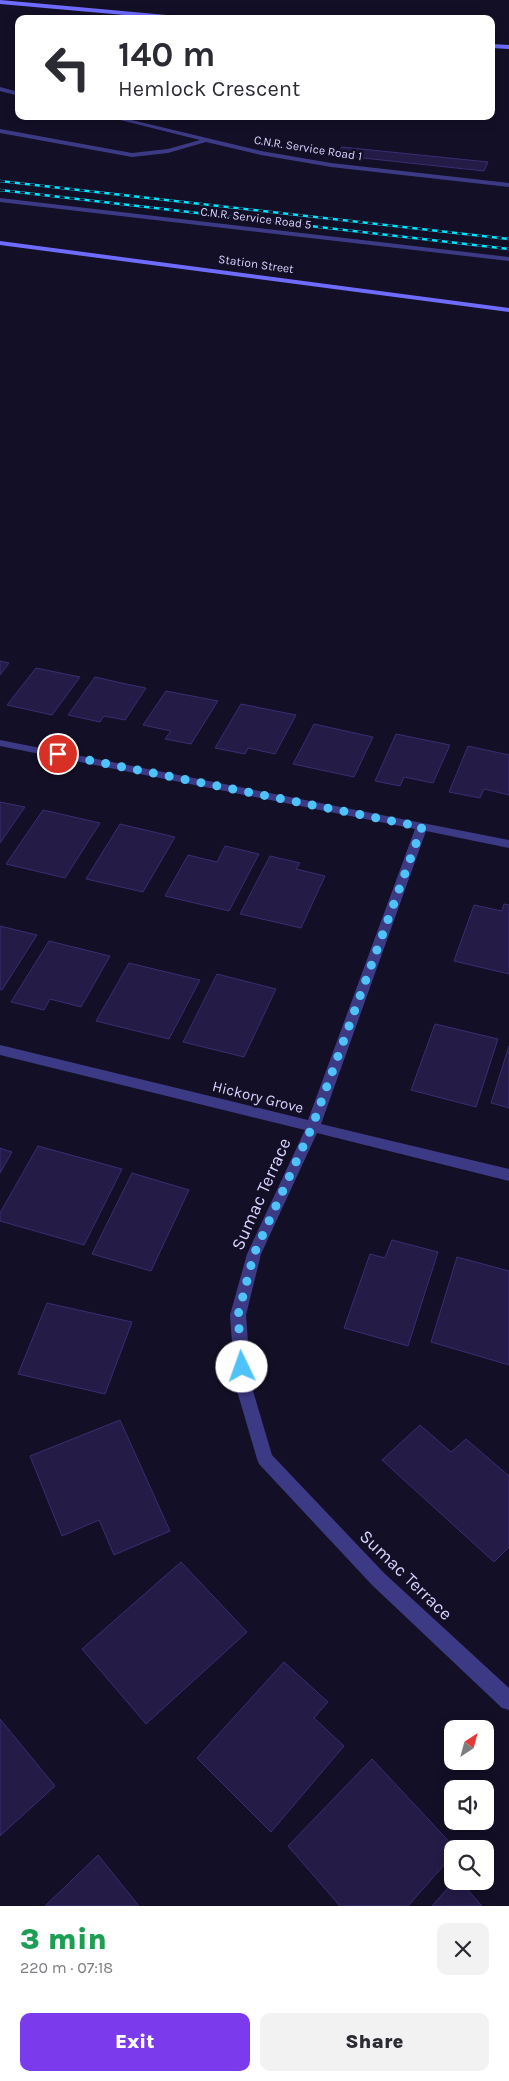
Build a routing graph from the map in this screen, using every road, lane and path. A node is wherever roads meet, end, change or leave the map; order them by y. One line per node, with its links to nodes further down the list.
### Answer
1 (0, 2): 2 (street)
2 (145, 15)
3 (495, 46): 4 (street)
4 (509, 47)
5 (0, 89): 6 (street)
6 (15, 93)
7 (123, 120): 9 (street, C.N.R. Service Road 1)
8 (0, 130): 9 (street)
9 (204, 141): 10 (street, C.N.R. Service Road 1)
10 (509, 185)
11 (0, 200): 13 (street, C.N.R. Service Road 5)
12 (0, 242): 14 (street, Station Street)
13 (509, 259)
14 (509, 310)
15 (0, 742): 16 (street)
16 (422, 827): 17 (street); 19 (street, Sumac Terrace)
17 (509, 844)
18 (0, 1050): 19 (street, Hickory Grove)
19 (312, 1127): 20 (street, Hickory Grove); 21 (street, Sumac Terrace)
20 (509, 1176)
21 (509, 1701)

